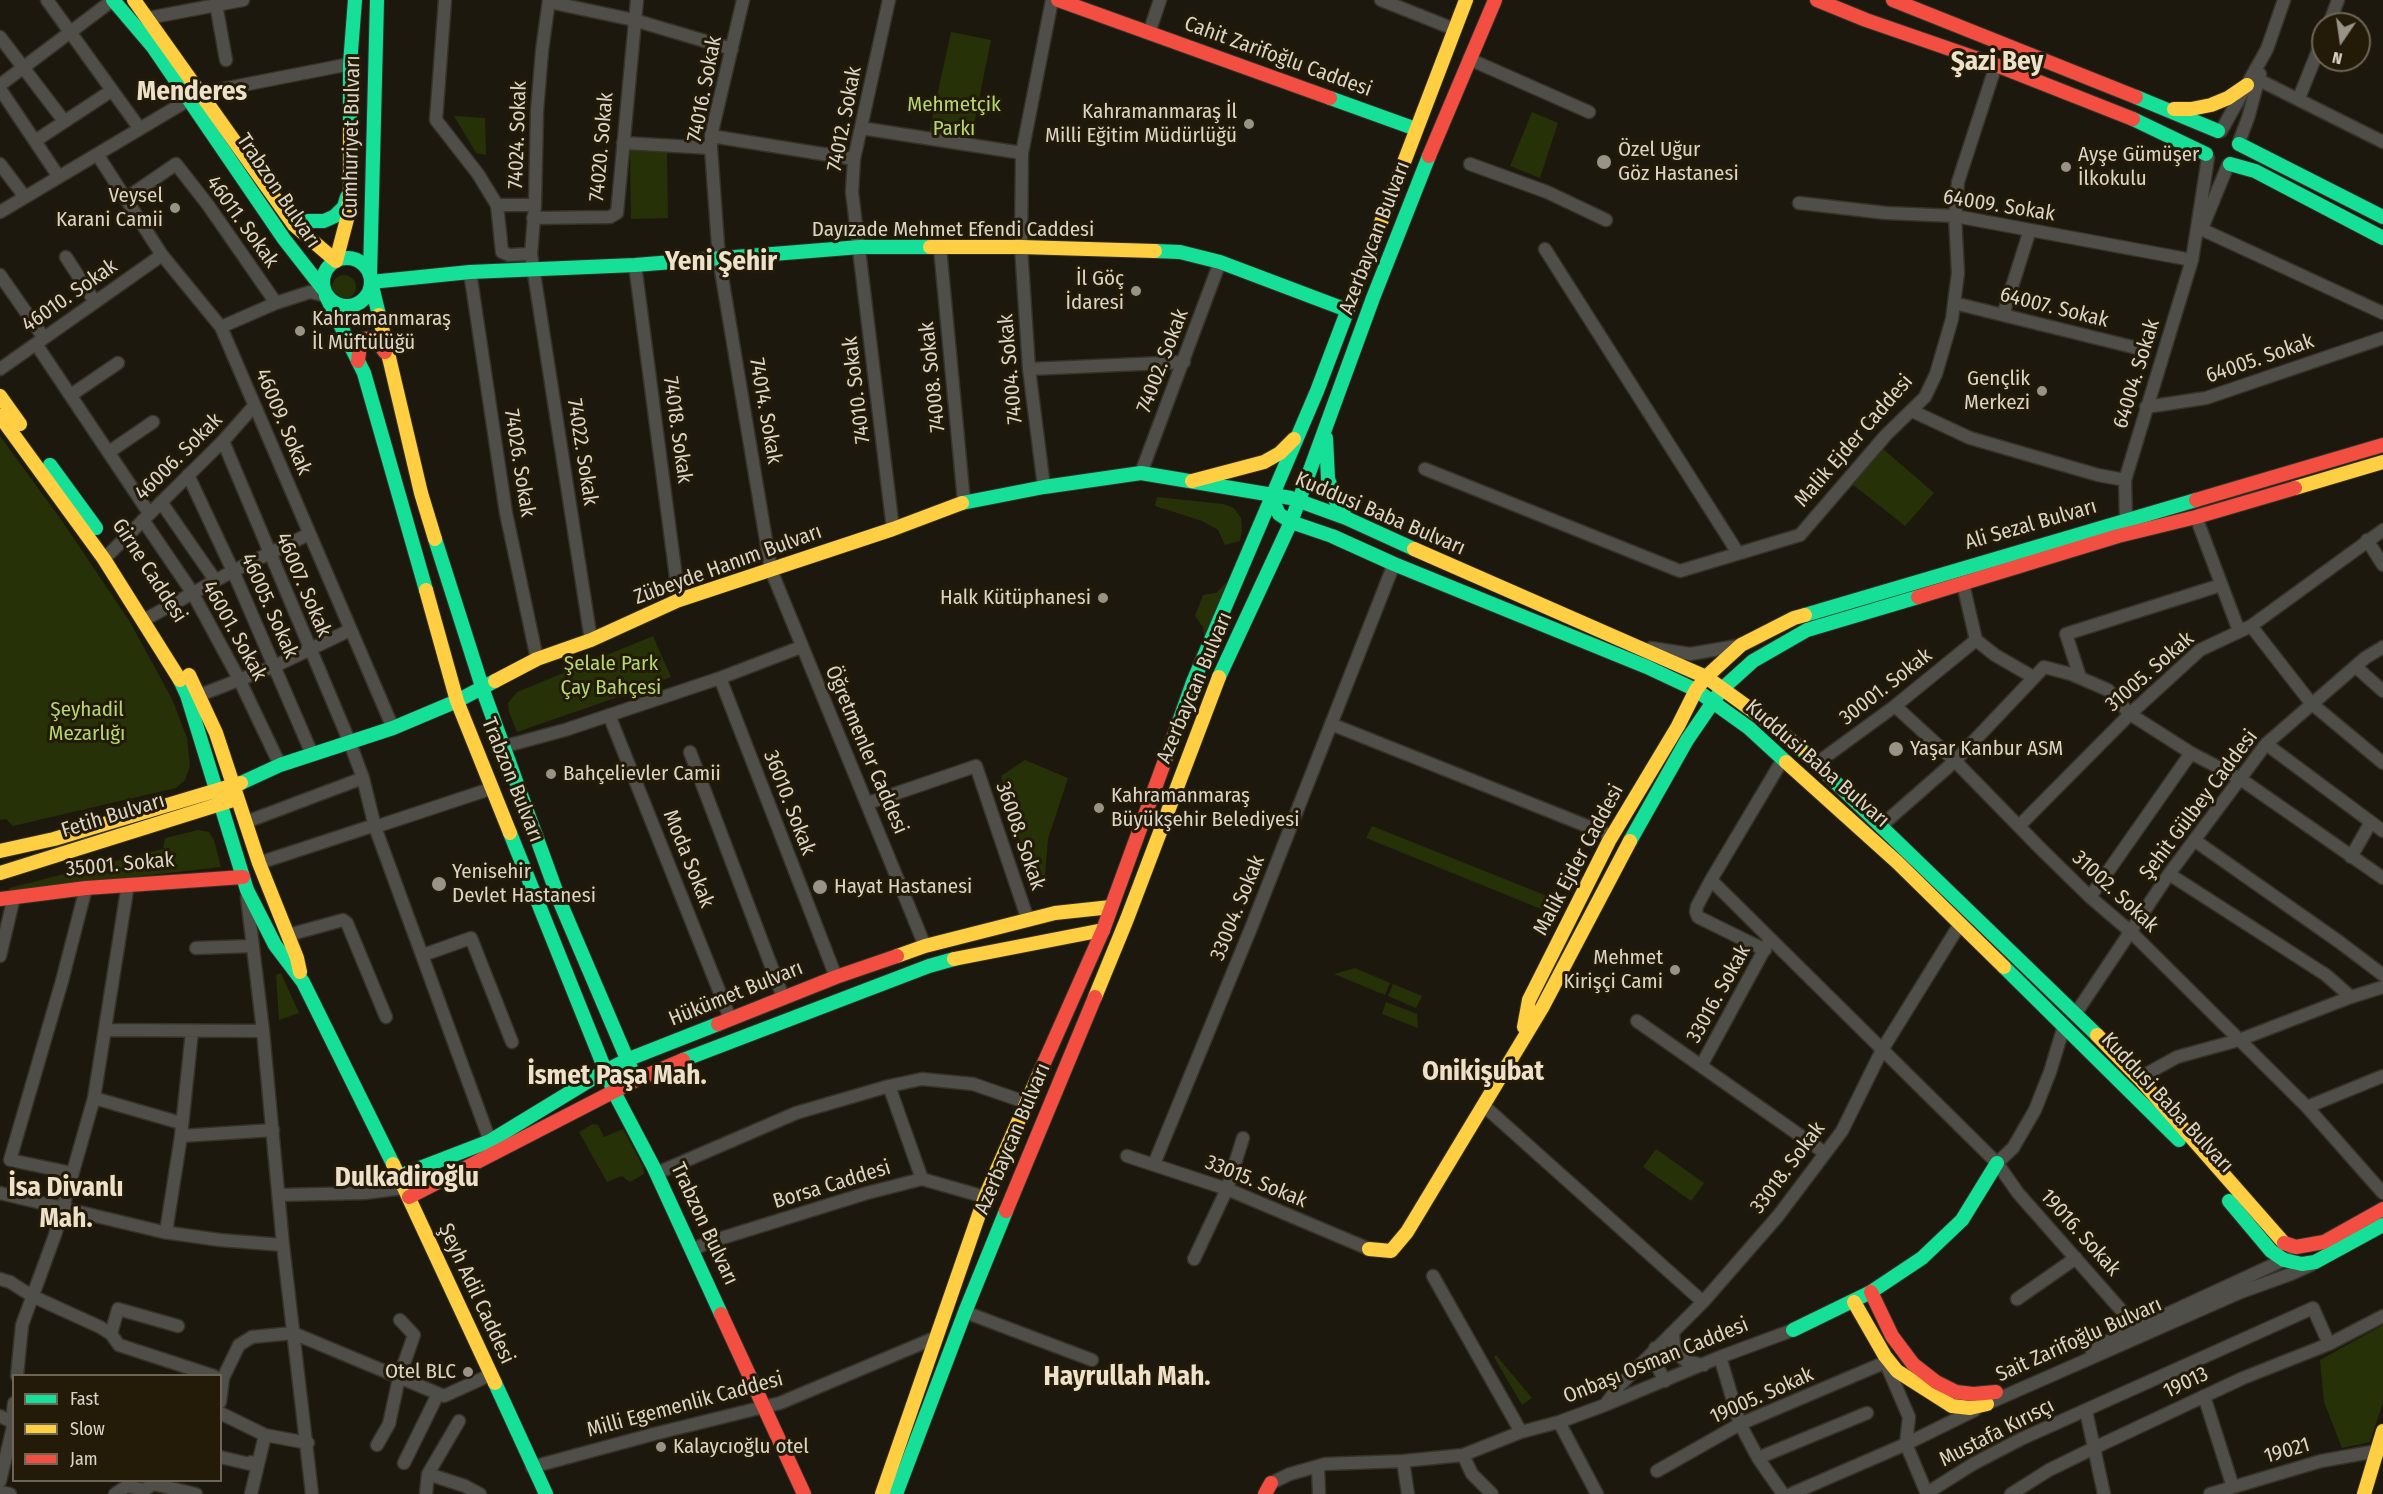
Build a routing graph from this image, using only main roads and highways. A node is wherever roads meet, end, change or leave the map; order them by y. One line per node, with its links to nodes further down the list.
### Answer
1 (113, 0): 11 (main road, Trabzon Bulvarı)
2 (134, 0): 11 (main road, Trabzon Bulvarı)
3 (355, 0): 18 (main road, Cumhuriyet Bulvarı)
4 (377, 0): 23 (main road, Cumhuriyet Bulvarı)
5 (1058, 0): 13 (main road, Cahit Zarifoğlu Caddesi)
6 (1466, 0): 13 (main road, Azerbaycan Bulvarı)
7 (1495, 0): 30 (main road, Azerbaycan Bulvarı)
8 (1817, 0): 16 (main road)
9 (1893, 0): 12 (main road)
10 (2253, 82): 12 (main road)
11 (196, 96): 19 (main road, Trabzon Bulvarı); 24 (main road, Trabzon Bulvarı)
12 (2166, 109): 14 (main road)
13 (1416, 129): 25 (main road, Azerbaycan Bulvarı)
14 (2219, 131): 15 (main road); 16 (main road)
15 (2239, 143): 17 (main road); 20 (main road)
16 (2207, 156): 17 (main road)
17 (2229, 164): 21 (main road)
18 (350, 190): 19 (main road); 22 (main road, Cumhuriyet Bulvarı)
19 (288, 217): 22 (main road, Trabzon Bulvarı)
20 (2383, 217)
21 (2383, 238)
22 (336, 261): 23 (main road); 24 (main road)
23 (370, 278): 24 (main road); 25 (main road, Dayızade Mehmet Efendi Caddesi); 26 (main road, Trabzon Bulvarı)
24 (325, 292): 27 (main road, Trabzon Bulvarı)
25 (1347, 310): 31 (main road, Azerbaycan Bulvarı)
26 (388, 357): 27 (main road); 42 (main road, Trabzon Bulvarı)
27 (358, 361): 45 (main road, Trabzon Bulvarı)
28 (0, 396): 39 (main road, Girne Caddesi)
29 (0, 416): 39 (main road, Girne Caddesi)
30 (1326, 429): 36 (main road, Azerbaycan Bulvarı); 37 (main road)
31 (1300, 432): 34 (main road); 35 (main road, Azerbaycan Bulvarı)
32 (2383, 445): 41 (main road, Ali Sezal Bulvarı)
33 (2383, 462): 43 (main road, Ali Sezal Bulvarı)
34 (1192, 481): 35 (main road, Zübeyde Hanım Bulvarı); 42 (main road, Zübeyde Hanım Bulvarı)
35 (1274, 493): 36 (main road, Kuddusi Baba Bulvarı); 38 (main road, Kuddusi Baba Bulvarı); 53 (main road, Azerbaycan Bulvarı)
36 (1299, 501): 37 (main road, Kuddusi Baba Bulvarı); 38 (main road, Azerbaycan Bulvarı)
37 (1346, 518): 41 (main road, Kuddusi Baba Bulvarı)
38 (1291, 522): 44 (main road, Kuddusi Baba Bulvarı); 76 (main road, Azerbaycan Bulvarı)
39 (108, 554): 40 (main road, Girne Caddesi)
40 (149, 617): 47 (main road, Girne Caddesi); 48 (main road, Girne Caddesi)
41 (1706, 677): 43 (main road, Kuddusi Baba Bulvarı); 44 (main road, Malik Ejder Caddesi)
42 (483, 687): 45 (main road, Zübeyde Hanım Bulvarı); 57 (main road, Trabzon Bulvarı)
43 (1722, 689): 46 (main road, Malik Ejder Caddesi); 65 (main road, Kuddusi Baba Bulvarı)
44 (1696, 690): 46 (main road, Kuddusi Baba Bulvarı); 56 (main road, Malik Ejder Caddesi)
45 (457, 701): 47 (main road, Zübeyde Hanım Bulvarı); 58 (main road, Trabzon Bulvarı)
46 (1713, 702): 56 (main road, Malik Ejder Caddesi); 67 (main road, Kuddusi Baba Bulvarı)
47 (237, 792): 48 (main road, Zübeyde Hanım Bulvarı); 55 (main road, Şeyh Adil Caddesi)
48 (220, 798): 49 (main road, Fetih Bulvarı); 50 (main road, Fetih Bulvarı); 51 (main road, Şeyh Adil Caddesi)
49 (0, 851)
50 (0, 873)
51 (245, 884): 52 (main road, 35001. Sokak); 55 (main road, Şeyh Adil Caddesi)
52 (0, 899)
53 (1111, 907): 54 (main road, Azerbaycan Bulvarı); 57 (main road, Hükümet Bulvarı)
54 (1103, 930): 59 (main road, Hükümet Bulvarı); 75 (main road, Azerbaycan Bulvarı)
55 (303, 982): 62 (main road, Şeyh Adil Caddesi)
56 (1522, 1038): 66 (main road, Malik Ejder Caddesi)
57 (629, 1059): 58 (main road, Hükümet Bulvarı); 59 (main road, Trabzon Bulvarı)
58 (605, 1071): 60 (main road, Trabzon Bulvarı); 62 (main road, Hükümet Bulvarı)
59 (636, 1080): 60 (main road, Hükümet Bulvarı)
60 (614, 1092): 62 (main road, Hükümet Bulvarı); 74 (main road, Trabzon Bulvarı)
61 (1997, 1162): 68 (main road, Onbaşı Osman Caddesi)
62 (404, 1187): 73 (main road, Şeyh Adil Caddesi)
63 (2383, 1209): 65 (main road, Sait Zarifoğlu Bulvarı)
64 (2382, 1226): 67 (main road, Sait Zarifoğlu Bulvarı)
65 (2324, 1242)
66 (1369, 1249)
67 (2315, 1262)
68 (1871, 1292): 69 (main road, Onbaşı Osman Caddesi); 69 (main road)
69 (1854, 1302): 70 (main road, Onbaşı Osman Caddesi)
70 (1793, 1330)
71 (2383, 1431): 72 (main road)
72 (2380, 1452): 77 (main road)
73 (546, 1494)
74 (804, 1494)
75 (882, 1494)
76 (896, 1494)
77 (2364, 1494)

